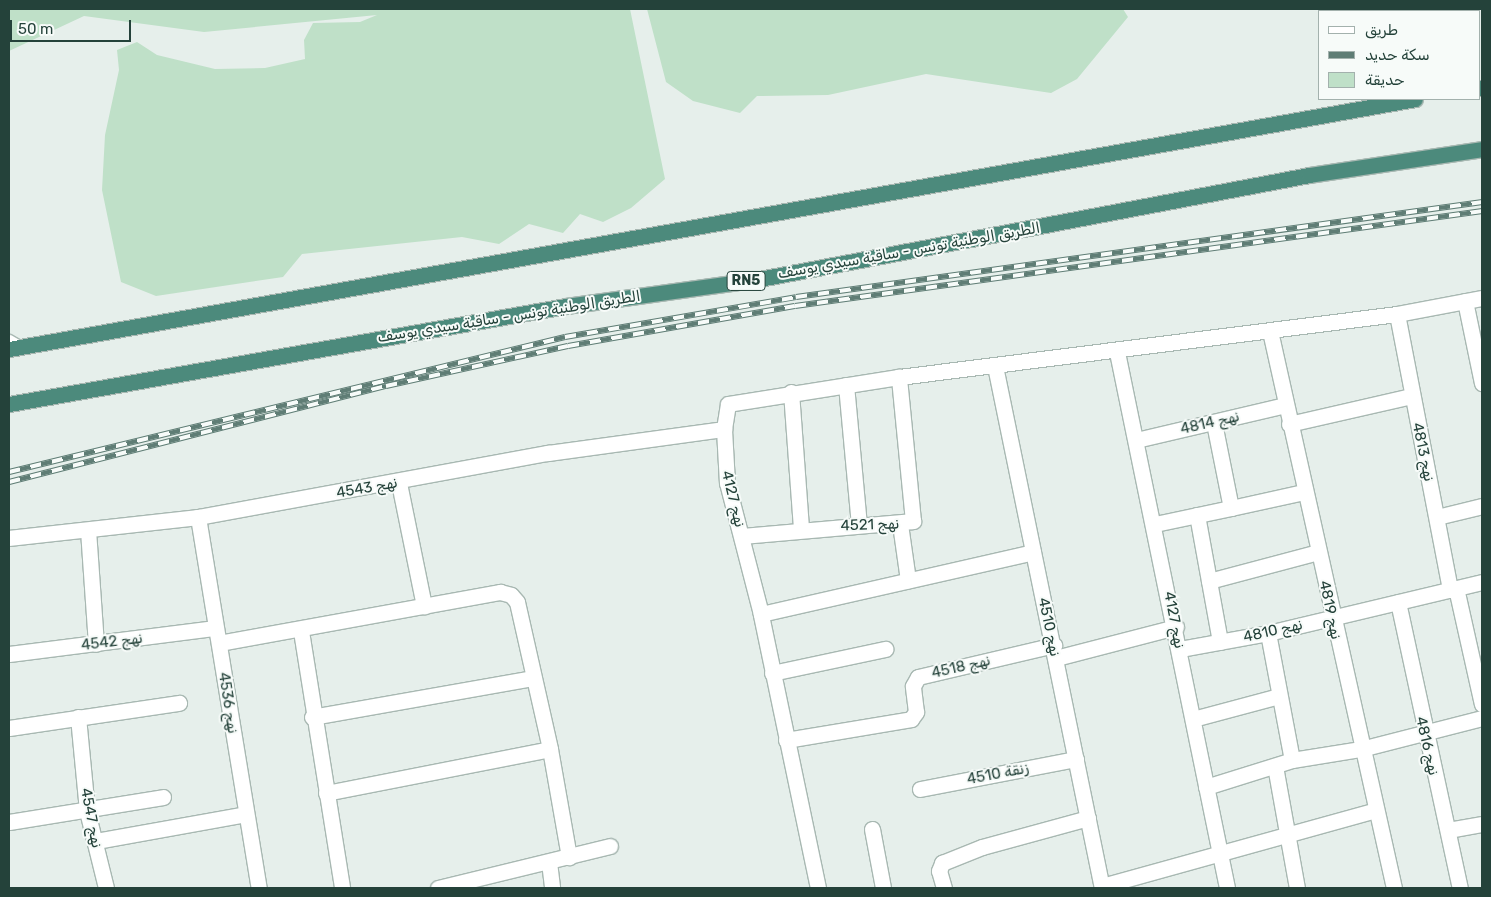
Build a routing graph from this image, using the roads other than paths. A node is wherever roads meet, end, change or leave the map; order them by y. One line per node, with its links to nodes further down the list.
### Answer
1 (1409, 100): 8 (highway)
2 (1482, 149): 16 (highway, الطريق الوطنية تونس - ساقية سيدي يوسف / RN5)
3 (1482, 298): 4 (street, نهج 4127)
4 (1465, 301): 5 (street, نهج 4127); 12 (street)
5 (1397, 314): 6 (street, نهج 4127); 15 (street, نهج 4813)
6 (1270, 331): 9 (street, نهج 4127); 17 (street, نهج 4819)
7 (9, 339): 8 (lane)
8 (16, 348)
9 (1117, 352): 10 (street, نهج 4127); 21 (street, نهج 4127)
10 (995, 366): 11 (street, نهج 4127); 36 (street, نهج 4510)
11 (899, 377): 13 (street, نهج 4127); 30 (street, نهج 4521)
12 (1482, 383)
13 (846, 385): 14 (street, نهج 4127); 29 (street)
14 (791, 392): 20 (street, نهج 4127); 32 (street)
15 (1411, 396): 19 (street); 28 (street, نهج 4813)
16 (9, 404)
17 (1285, 405): 18 (street, نهج 4814); 19 (street, نهج 4819)
18 (1214, 423): 21 (street, نهج 4814); 25 (street)
19 (1289, 424): 23 (street, نهج 4819)
20 (724, 429): 22 (street, نهج 4543); 34 (street, نهج 4127)
21 (1136, 440): 31 (street, نهج 4127)
22 (399, 483): 27 (street, نهج 4543); 43 (street)
23 (1304, 492): 25 (street); 37 (street, نهج 4819)
24 (1482, 506): 28 (street)
25 (1231, 508): 26 (street)
26 (1198, 515): 31 (street); 39 (street)
27 (198, 517): 33 (street, نهج 4543); 49 (street, نهج 4536)
28 (1437, 517): 41 (street, نهج 4813)
29 (859, 524): 30 (street, نهج 4521); 32 (street, نهج 4521)
30 (900, 524): 38 (street)
31 (1154, 524): 46 (street, نهج 4127)
32 (801, 529): 34 (street, نهج 4521)
33 (88, 530): 35 (street, نهج 4543); 51 (street)
34 (742, 536): 44 (street, نهج 4127)
35 (9, 538)
36 (1033, 552): 38 (street); 54 (street, نهج 4510)
37 (1318, 552): 39 (street); 45 (street, نهج 4819)
38 (908, 580): 44 (street)
39 (1209, 581): 50 (street)
40 (1482, 582): 41 (street, نهج 4810)
41 (1453, 589): 42 (street, نهج 4810); 56 (street, نهج 4813)
42 (1398, 602): 45 (street, نهج 4810); 67 (street, نهج 4816)
43 (424, 606): 47 (street, نهج 4542); 58 (street, نهج 4542)
44 (761, 614): 57 (street, نهج 4127)
45 (1331, 617): 48 (street, نهج 4810); 70 (street, نهج 4819)
46 (1176, 627): 53 (street, نهج 4127); 54 (street, نهج 4518)
47 (300, 631): 49 (street, نهج 4542); 63 (street)
48 (1268, 634): 50 (street, نهج 4810); 59 (street)
49 (217, 636): 51 (street, نهج 4542); 80 (street, نهج 4536)
50 (1220, 642): 53 (street, نهج 4810)
51 (96, 644): 55 (street, نهج 4542)
52 (885, 649): 57 (street)
53 (1180, 649): 65 (street, نهج 4127)
54 (1055, 652): 68 (street, نهج 4518); 71 (street, نهج 4510)
55 (9, 654)
56 (1478, 668): 61 (street, نهج 4813)
57 (772, 673): 68 (street, نهج 4127)
58 (534, 678): 63 (street); 69 (street)
59 (1279, 696): 65 (street); 72 (street)
60 (180, 703): 62 (street)
61 (1482, 704)
62 (78, 716): 66 (street); 79 (street, نهج 4547)
63 (312, 717): 76 (street)
64 (1482, 718): 67 (street)
65 (1193, 719): 74 (street, نهج 4127)
66 (9, 728)
67 (1424, 733): 70 (street); 85 (street, نهج 4816)
68 (786, 740): 98 (street, نهج 4127)
69 (550, 749): 76 (street); 90 (street)
70 (1361, 749): 72 (street); 78 (street, نهج 4819)
71 (1076, 760): 75 (street, زنقة 4510); 81 (street, نهج 4510)
72 (1292, 760): 73 (street)
73 (1275, 766): 74 (street); 86 (street)
74 (1206, 787): 89 (street, نهج 4127)
75 (920, 789)
76 (326, 793): 95 (street)
77 (163, 797): 79 (street)
78 (1376, 810): 86 (street); 103 (street, نهج 4819)
79 (87, 811): 82 (street); 87 (street, نهج 4547)
80 (246, 814): 87 (street); 94 (street, نهج 4536)
81 (1088, 818): 92 (street, نهج 4510); 100 (street)
82 (9, 822)
83 (1482, 824): 85 (street)
84 (872, 829): 99 (street)
85 (1448, 830): 104 (street, نهج 4816)
86 (1289, 833): 89 (street); 102 (street)
87 (96, 841): 93 (street, نهج 4547)
88 (610, 846): 90 (street)
89 (1219, 855): 92 (street); 101 (street, نهج 4127)
90 (569, 857): 91 (street)
91 (549, 862): 96 (street); 97 (street)
92 (1102, 887)
93 (106, 888)
94 (259, 888)
95 (342, 888)
96 (438, 888)
97 (552, 888)
98 (818, 888)
99 (884, 888)
100 (944, 888)
101 (1227, 888)
102 (1297, 888)
103 (1394, 888)
104 (1460, 888)

